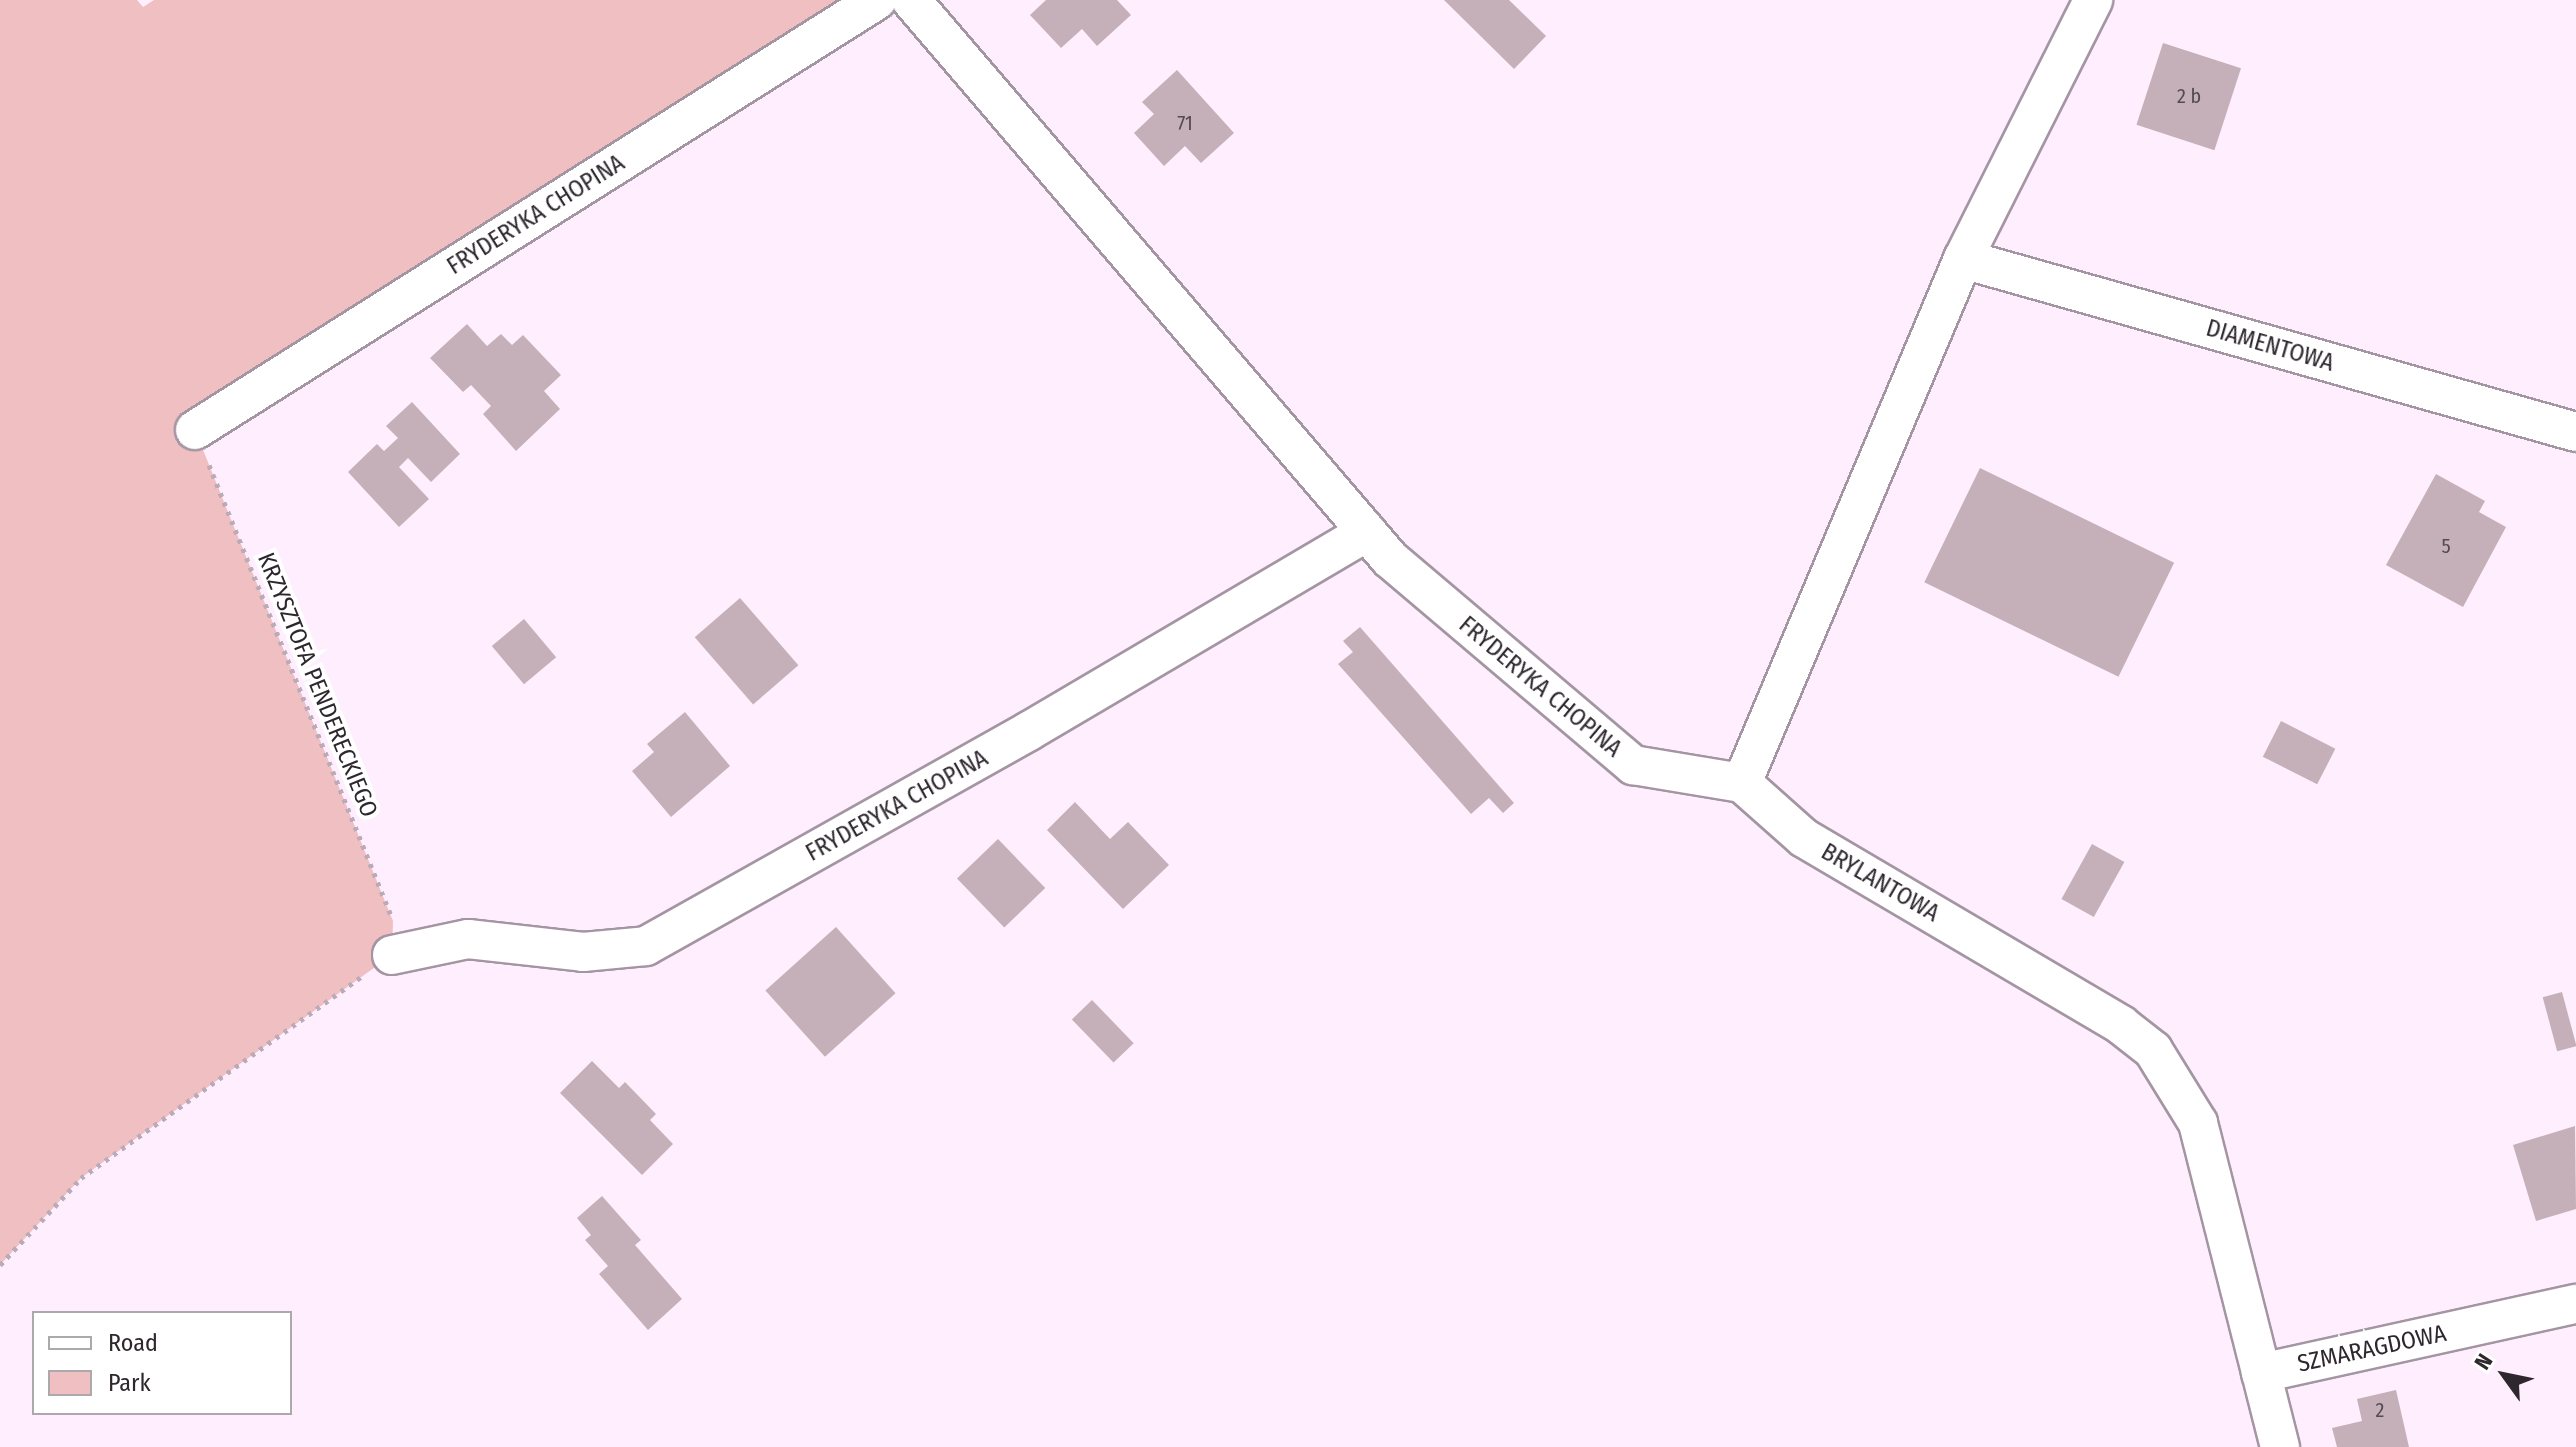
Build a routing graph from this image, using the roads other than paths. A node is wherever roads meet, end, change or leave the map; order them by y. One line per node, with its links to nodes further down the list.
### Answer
1 (877, 0): 5 (street, FRYDERYKA CHOPINA)
2 (911, 0): 7 (street, FRYDERYKA CHOPINA)
3 (2093, 0): 4 (street)
4 (1963, 259): 6 (street, DIAMENTOWA); 8 (street)
5 (195, 430)
6 (2576, 432)
7 (1367, 532): 8 (street, FRYDERYKA CHOPINA); 9 (street, FRYDERYKA CHOPINA)
8 (1742, 783): 11 (street, BRYLANTOWA)
9 (392, 955)
10 (2576, 1304): 11 (street, SZMARAGDOWA)
11 (2261, 1373): 12 (street, BRYLANTOWA)
12 (2280, 1447)

